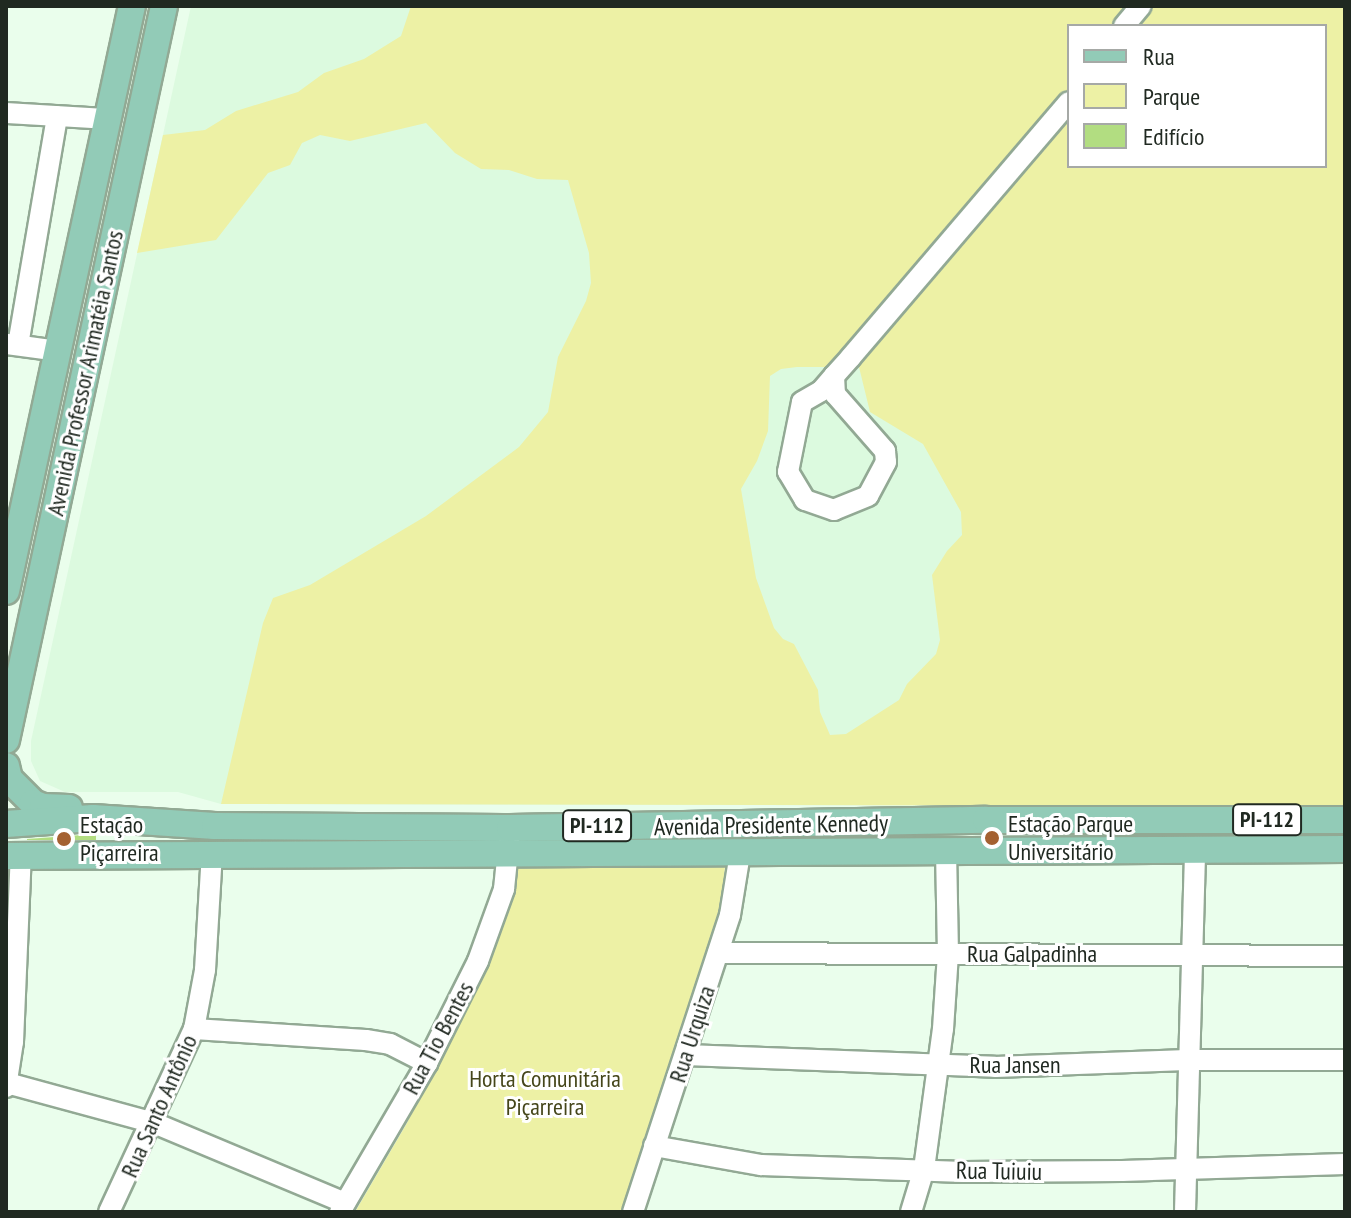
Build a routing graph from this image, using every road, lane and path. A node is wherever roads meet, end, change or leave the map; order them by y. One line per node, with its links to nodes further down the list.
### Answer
1 (132, 6): 6 (main road, Avenida Professor Arimatéia Santos)
2 (164, 6): 5 (main road, Avenida Professor Arimatéia Santos)
3 (1141, 6): 4 (street)
4 (1126, 24)
5 (154, 55): 6 (main road); 12 (main road, Avenida Professor Arimatéia Santos)
6 (117, 76): 10 (main road, Avenida Professor Arimatéia Santos)
7 (1067, 104): 15 (street)
8 (6, 113): 9 (street)
9 (57, 116): 10 (street); 13 (street)
10 (108, 119): 11 (main road, Avenida Professor Arimatéia Santos)
11 (81, 247): 12 (main road); 14 (main road, Avenida Professor Arimatéia Santos)
12 (112, 250): 17 (main road, Avenida Professor Arimatéia Santos)
13 (12, 344): 14 (street)
14 (58, 351): 16 (main road, Avenida Professor Arimatéia Santos)
15 (834, 376): 15 (street)
16 (6, 591)
17 (6, 740)
18 (6, 766): 21 (main road)
19 (1345, 820): 22 (main road, Avenida Presidente Kennedy / PI-112)
20 (6, 824): 21 (main road, Avenida Presidente Kennedy / PI-112)
21 (238, 827): 22 (main road, Avenida Presidente Kennedy / PI-112)
22 (509, 840): 26 (main road, Avenida Presidente Kennedy / PI-112); 27 (main road, Avenida Presidente Kennedy / PI-112); 37 (street, Rua Tio Bentes)
23 (1195, 848): 24 (main road, Avenida Presidente Kennedy / PI-112); 25 (main road, Avenida Presidente Kennedy / PI-112); 31 (street)
24 (1345, 849)
25 (946, 850): 27 (main road, Avenida Presidente Kennedy / PI-112); 30 (street)
26 (212, 853): 28 (main road, Avenida Presidente Kennedy / PI-112); 33 (street, Rua Santo Antônio)
27 (740, 853): 29 (street, Rua Urquiza)
28 (14, 855): 39 (street)
29 (718, 953): 30 (street, Rua Galpadinha); 34 (street, Rua Urquiza)
30 (948, 954): 31 (street, Rua Galpadinha); 38 (street)
31 (1191, 955): 32 (street, Rua Galpadinha); 35 (street)
32 (1345, 956)
33 (194, 1029): 37 (street); 40 (street, Rua Santo Antônio)
34 (686, 1055): 38 (street, Rua Jansen); 41 (street, Rua Urquiza)
35 (1189, 1060): 36 (street, Rua Jansen); 38 (street, Rua Jansen); 43 (street)
36 (1345, 1060)
37 (427, 1063): 45 (street, Rua Tio Bentes)
38 (939, 1064): 44 (street)
39 (6, 1085): 40 (street)
40 (154, 1123): 45 (street); 46 (street, Rua Santo Antônio)
41 (654, 1146): 44 (street, Rua Tuiuiu); 47 (street, Rua Urquiza)
42 (1345, 1164): 43 (street, Rua Tuiuiu)
43 (1188, 1167): 44 (street, Rua Tuiuiu); 49 (street)
44 (924, 1169): 48 (street)
45 (343, 1208)
46 (109, 1212)
47 (633, 1212)
48 (911, 1212)
49 (1185, 1212)

